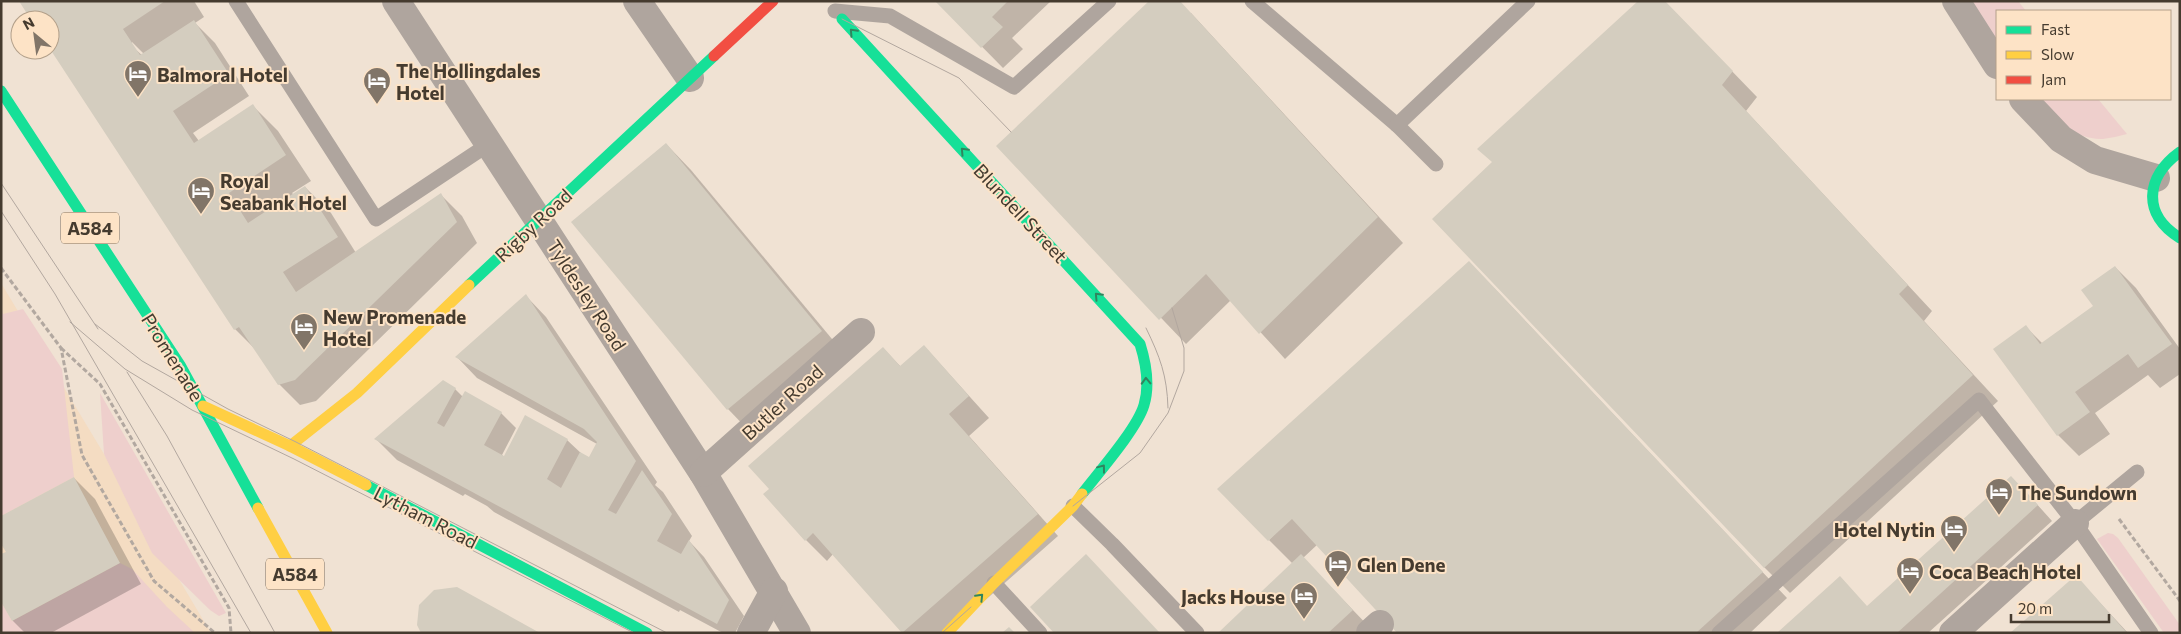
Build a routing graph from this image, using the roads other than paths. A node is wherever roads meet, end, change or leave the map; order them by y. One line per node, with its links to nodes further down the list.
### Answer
1 (236, 1): 16 (lane)
2 (396, 1): 16 (street, Tyldesley Road)
3 (637, 1): 12 (street)
4 (773, 1): 12 (street, Rigby Road)
5 (1109, 1): 9 (lane)
6 (1252, 1): 15 (lane)
7 (1528, 1): 15 (lane)
8 (1956, 1): 11 (street)
9 (889, 9): 10 (lane)
10 (839, 15): 27 (street, Blundell Street, one-way to 10)
11 (1996, 63)
12 (690, 78): 20 (street, Rigby Road)
13 (1, 91): 23 (street, Promenade / A584)
14 (2024, 100): 19 (street)
15 (1397, 125): 18 (lane)
16 (489, 144): 20 (street, Tyldesley Road)
17 (2180, 152): 19 (street)
18 (1436, 164)
19 (2156, 178): 21 (street)
20 (538, 219): 24 (street, Rigby Road); 26 (street, Tyldesley Road)
21 (2180, 238)
22 (861, 332): 26 (street, Butler Road)
23 (203, 406): 24 (street, Lytham Road); 32 (street, Promenade / A584)
24 (290, 446): 31 (street, Lytham Road)
25 (2137, 472): 28 (lane)
26 (703, 473): 30 (street, Tyldesley Road)
27 (1073, 506): 29 (street, Blundell Street); 38 (lane)
28 (2075, 523): 39 (lane); 40 (street); 41 (lane)
29 (994, 583): 36 (street, Blundell Street, one-way to 29); 37 (lane)
30 (774, 590): 34 (street); 35 (street, Tyldesley Road)
31 (620, 626): 33 (street, Lytham Road)
32 (327, 633)
33 (647, 633)
34 (751, 633)
35 (797, 633)
36 (947, 633)
37 (1040, 633)
38 (1197, 633)
39 (1719, 633)
40 (1953, 633)
41 (2151, 633)

